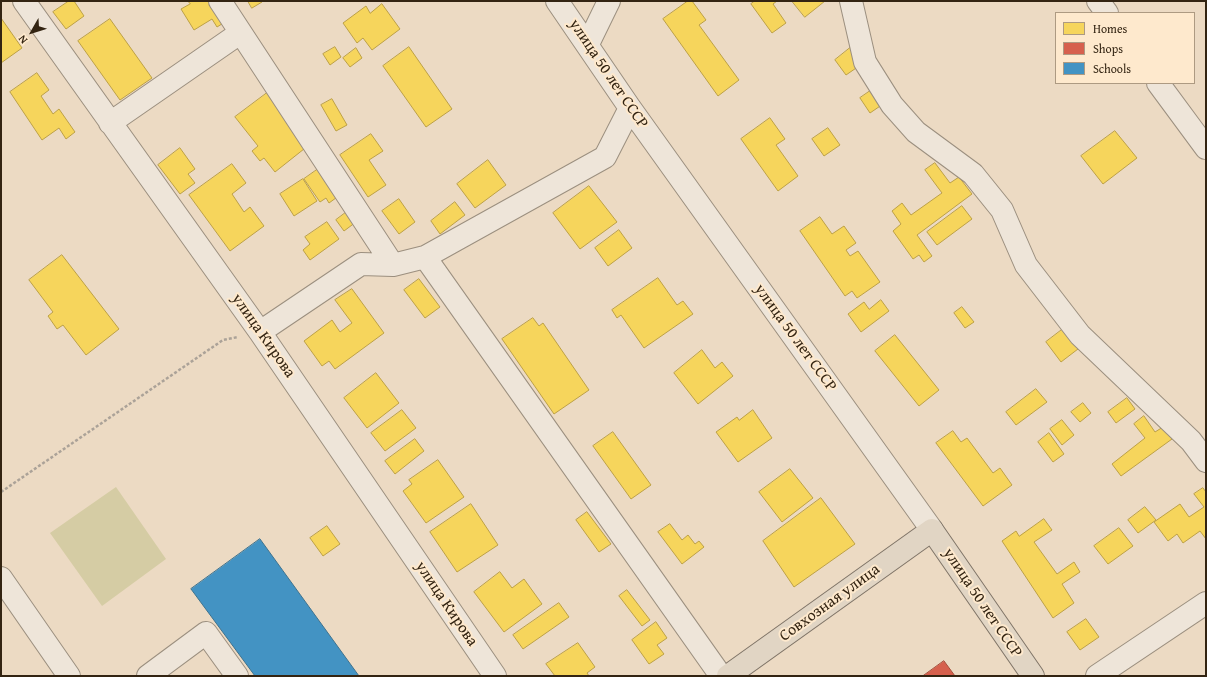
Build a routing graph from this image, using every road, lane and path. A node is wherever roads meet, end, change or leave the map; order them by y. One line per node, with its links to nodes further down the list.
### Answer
1 (24, 1): 12 (street, улица Кирова)
2 (220, 1): 8 (street)
3 (557, 1): 9 (street, улица 50 лет СССР)
4 (609, 1): 9 (street)
5 (851, 1): 17 (street)
6 (1098, 1): 7 (street)
7 (1106, 12)
8 (240, 32): 12 (street); 15 (street)
9 (588, 44): 11 (street, улица 50 лет СССР)
10 (1159, 84): 13 (street)
11 (630, 108): 14 (street); 19 (street, улица 50 лет СССР)
12 (110, 123): 16 (street, улица Кирова)
13 (1206, 148)
14 (425, 257): 15 (street); 26 (street)
15 (393, 265): 16 (street)
16 (260, 332): 18 (path); 25 (street, улица Кирова)
17 (1206, 461)
18 (1, 492)
19 (932, 530): 27 (main road, Совхозная улица); 28 (main road, улица 50 лет СССР)
20 (1, 578): 22 (street)
21 (1206, 603): 29 (street)
22 (68, 676)
23 (148, 676): 24 (street)
24 (237, 676)
25 (495, 676)
26 (721, 676)
27 (728, 676)
28 (1033, 676)
29 (1097, 676)

